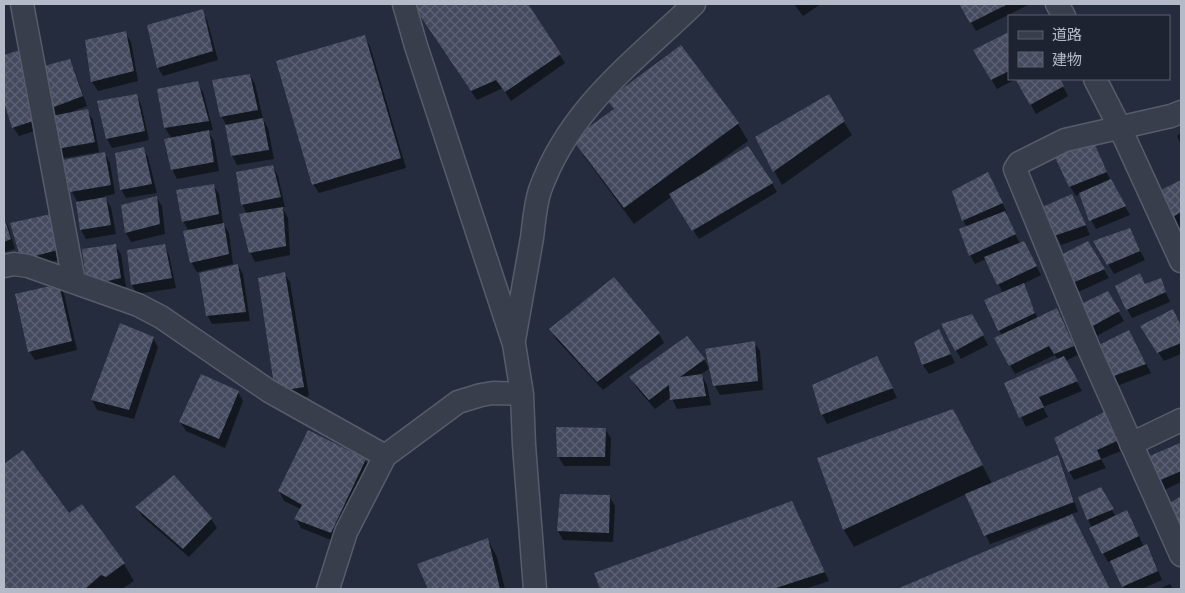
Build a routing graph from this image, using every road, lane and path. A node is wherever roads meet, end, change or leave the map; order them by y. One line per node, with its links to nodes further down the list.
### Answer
1 (22, 4): 11 (street)
2 (404, 4): 12 (street)
3 (694, 4): 12 (street)
4 (1057, 4): 5 (street)
5 (1063, 15)
6 (1096, 80): 8 (street)
7 (1181, 112): 8 (street)
8 (1120, 128): 9 (street); 15 (street)
9 (1181, 261)
10 (4, 266): 11 (street)
11 (74, 282): 16 (street)
12 (514, 344): 13 (street)
13 (522, 394): 16 (street); 19 (street)
14 (1181, 420): 15 (street)
15 (1131, 444): 17 (street)
16 (385, 456): 18 (street)
17 (1181, 555)
18 (328, 589)
19 (535, 589)

